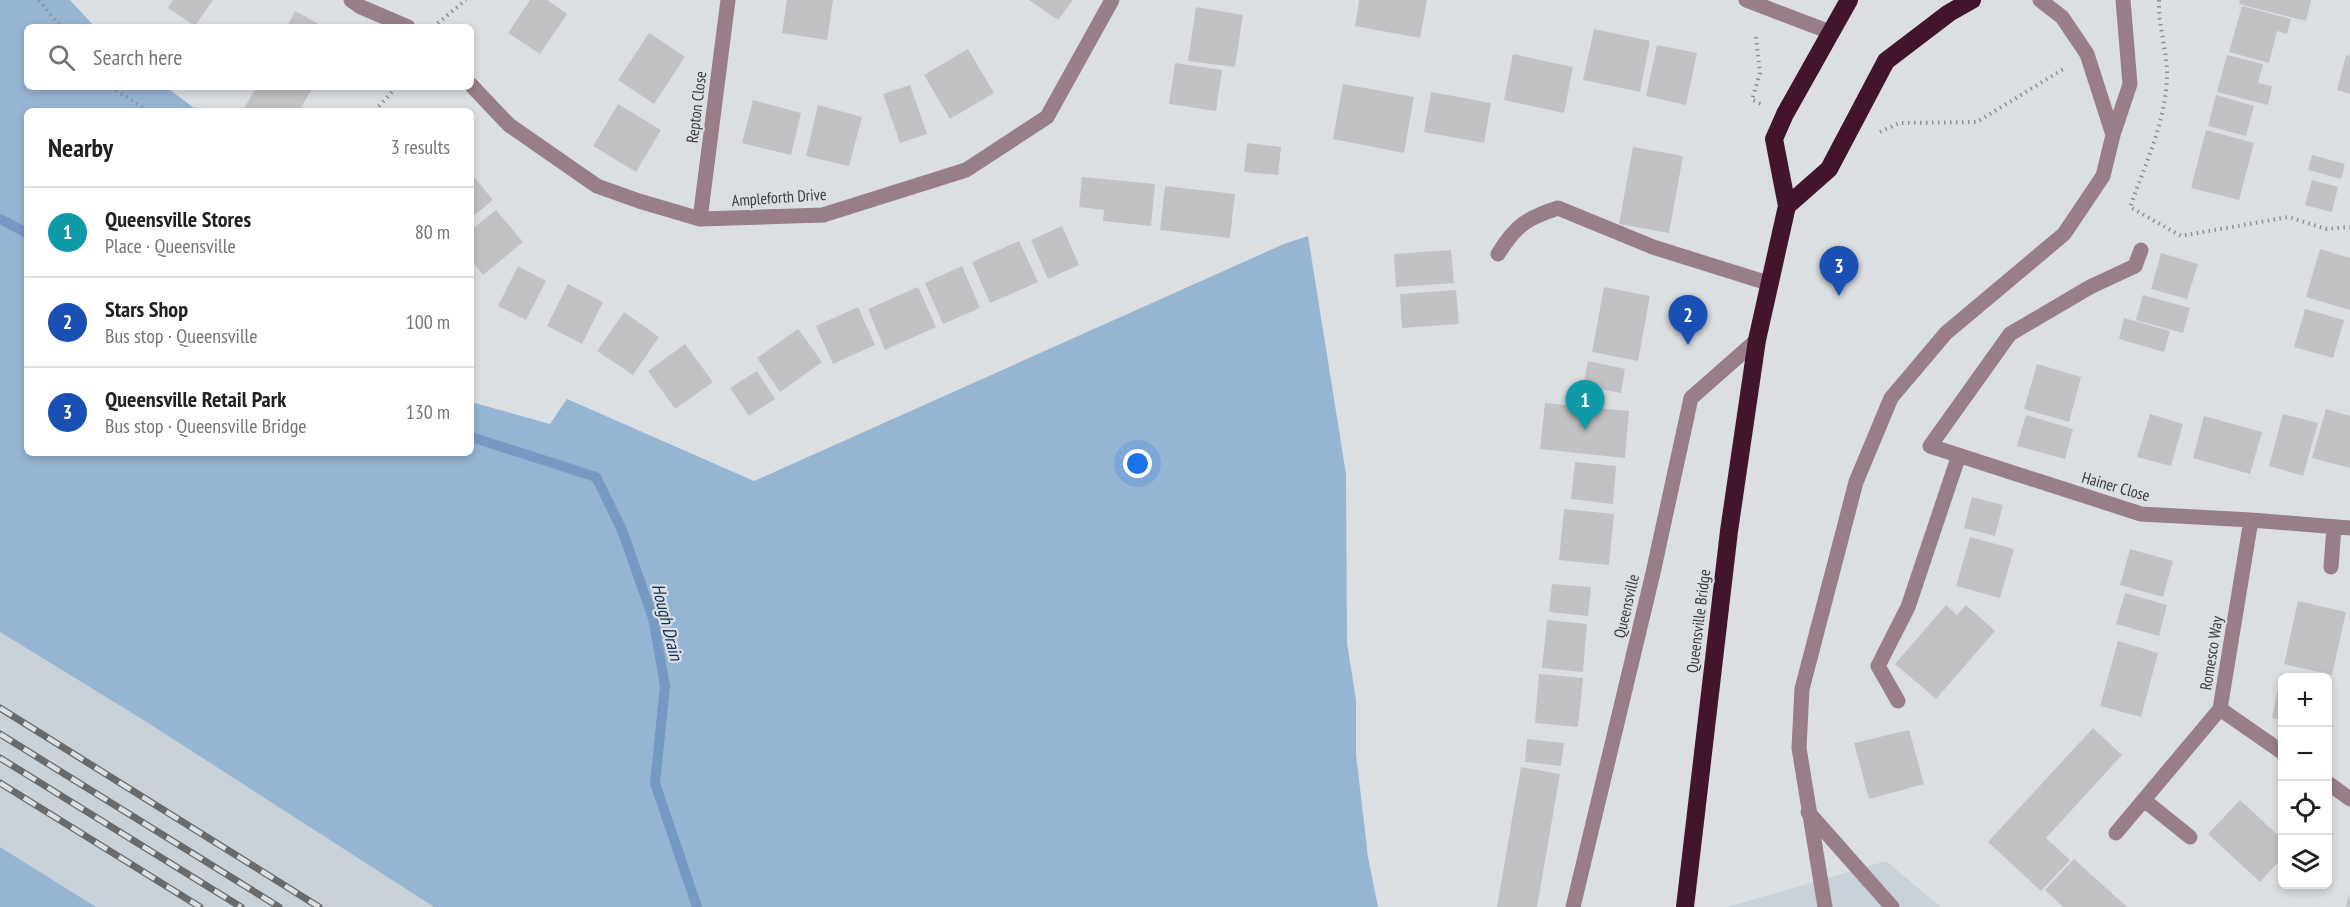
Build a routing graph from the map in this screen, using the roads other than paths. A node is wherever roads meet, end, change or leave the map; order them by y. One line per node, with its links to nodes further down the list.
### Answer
1 (351, 0): 9 (street)
2 (728, 0): 14 (street, Repton Close)
3 (1112, 0): 14 (street, Ampleforth Drive)
4 (1746, 0): 10 (street)
5 (1849, 0): 10 (highway)
6 (1972, 0): 13 (highway)
7 (2040, 0): 12 (street)
8 (2123, 0): 12 (street)
9 (401, 24)
10 (1830, 32): 13 (highway)
11 (474, 88): 14 (street, Ampleforth Drive)
12 (2113, 135): 30 (street)
13 (1787, 206): 17 (highway, Queensville Bridge)
14 (700, 219)
15 (2141, 250): 19 (street, Hainer Close)
16 (1498, 254): 17 (street)
17 (1771, 284): 18 (highway, Queensville Bridge)
18 (1757, 340): 33 (street, Queensville); 34 (highway, Queensville Bridge)
19 (1959, 455): 20 (street, Hainer Close); 24 (street)
20 (2251, 520): 21 (street, Hainer Close); 25 (street, Romesco Way)
21 (2334, 527): 22 (street, Hainer Close); 23 (street)
22 (2350, 528)
23 (2331, 567)
24 (1898, 701)
25 (2220, 709): 26 (street); 29 (street, Romesco Way)
26 (2278, 749)
27 (2332, 786): 28 (street)
28 (2350, 799)
29 (2144, 800): 31 (street, Romesco Way); 32 (street)
30 (1808, 812): 35 (street); 36 (street)
31 (2116, 833)
32 (2190, 837)
33 (1573, 907)
34 (1685, 907)
35 (1825, 907)
36 (1892, 907)

